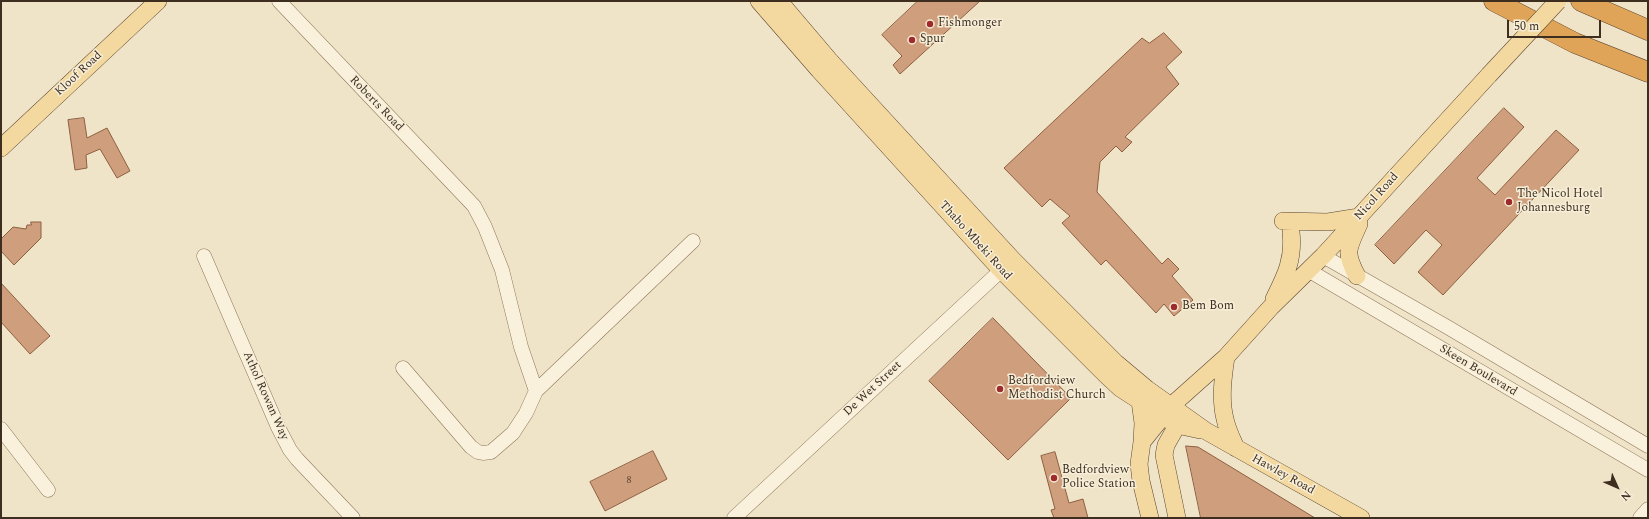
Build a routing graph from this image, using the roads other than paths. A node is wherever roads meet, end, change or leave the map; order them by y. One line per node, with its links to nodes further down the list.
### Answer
1 (158, 1): 11 (main road, Kloof Road)
2 (279, 1): 22 (street, Roberts Road)
3 (759, 1): 9 (main road)
4 (779, 1): 9 (main road)
5 (1494, 1): 10 (highway)
6 (1558, 1): 12 (main road, Nicol Road, bridge)
7 (1582, 1): 8 (highway)
8 (1648, 30)
9 (825, 65): 16 (main road, Thabo Mbeki Road); 16 (main road, Thabo Mbeki Road)
10 (1648, 72)
11 (1, 148)
12 (1362, 213): 15 (main road, Nicol Road); 18 (main road); 19 (main road)
13 (693, 241): 22 (street)
14 (204, 256): 36 (street, Athol Rowan Way)
15 (1324, 256): 17 (main road, Nicol Road); 18 (street, Skeen Boulevard)
16 (1007, 265): 24 (main road, Thabo Mbeki Road); 37 (street, De Wet Street)
17 (1308, 270): 19 (main road, Nicol Road); 26 (street, Skeen Boulevard)
18 (1357, 276): 23 (street, Skeen Boulevard)
19 (1271, 307): 20 (main road, Nicol Road)
20 (1226, 357): 25 (main road, Nicol Road); 30 (main road)
21 (403, 368): 22 (street)
22 (536, 392)
23 (1557, 392): 26 (street); 29 (street, Skeen Boulevard)
24 (1144, 395): 25 (main road, Thabo Mbeki Road); 28 (main road)
25 (1174, 416): 28 (main road); 30 (main road, Hawley Road); 33 (main road)
26 (1554, 416): 31 (street, Skeen Boulevard)
27 (1, 430): 32 (street)
28 (1142, 442): 34 (main road)
29 (1648, 446)
30 (1236, 448): 40 (main road, Hawley Road)
31 (1648, 470)
32 (48, 490)
33 (1171, 493): 34 (main road); 39 (main road)
34 (1146, 498): 38 (main road)
35 (1648, 509): 41 (street)
36 (353, 518)
37 (734, 518)
38 (1150, 518)
39 (1177, 518)
40 (1361, 518)
41 (1640, 518)

